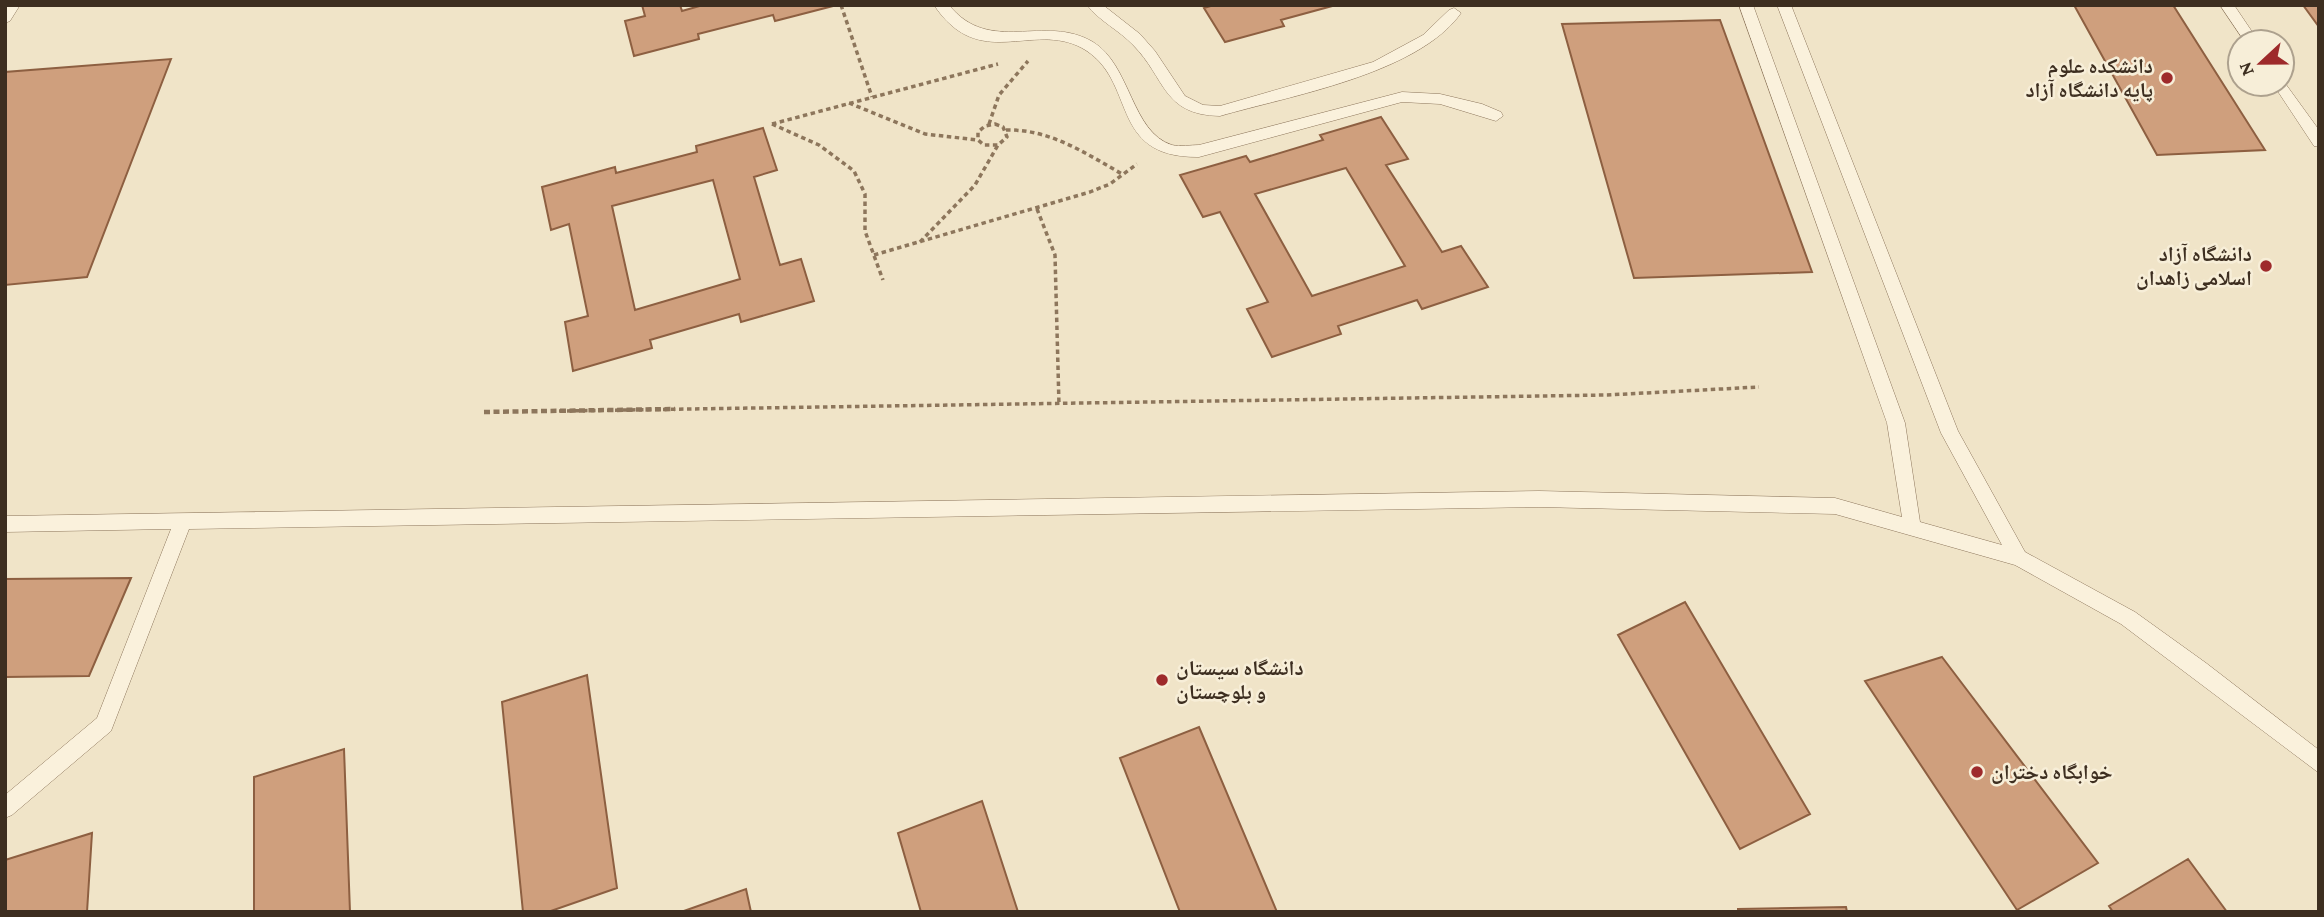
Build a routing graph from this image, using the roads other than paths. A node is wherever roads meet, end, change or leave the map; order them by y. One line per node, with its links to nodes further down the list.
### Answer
1 (13, 5): 8 (lane)
2 (941, 5): 11 (lane)
3 (1094, 5): 7 (lane)
4 (1745, 5): 15 (lane)
5 (1784, 5): 16 (lane)
6 (2227, 5): 9 (lane)
7 (1454, 13)
8 (5, 18)
9 (2243, 28)
10 (2289, 98): 12 (lane)
11 (1496, 116)
12 (2319, 142)
13 (183, 521): 14 (lane); 15 (lane); 18 (lane)
14 (5, 524)
15 (1912, 526): 16 (lane)
16 (2019, 558): 17 (lane)
17 (2319, 763)
18 (5, 808)

